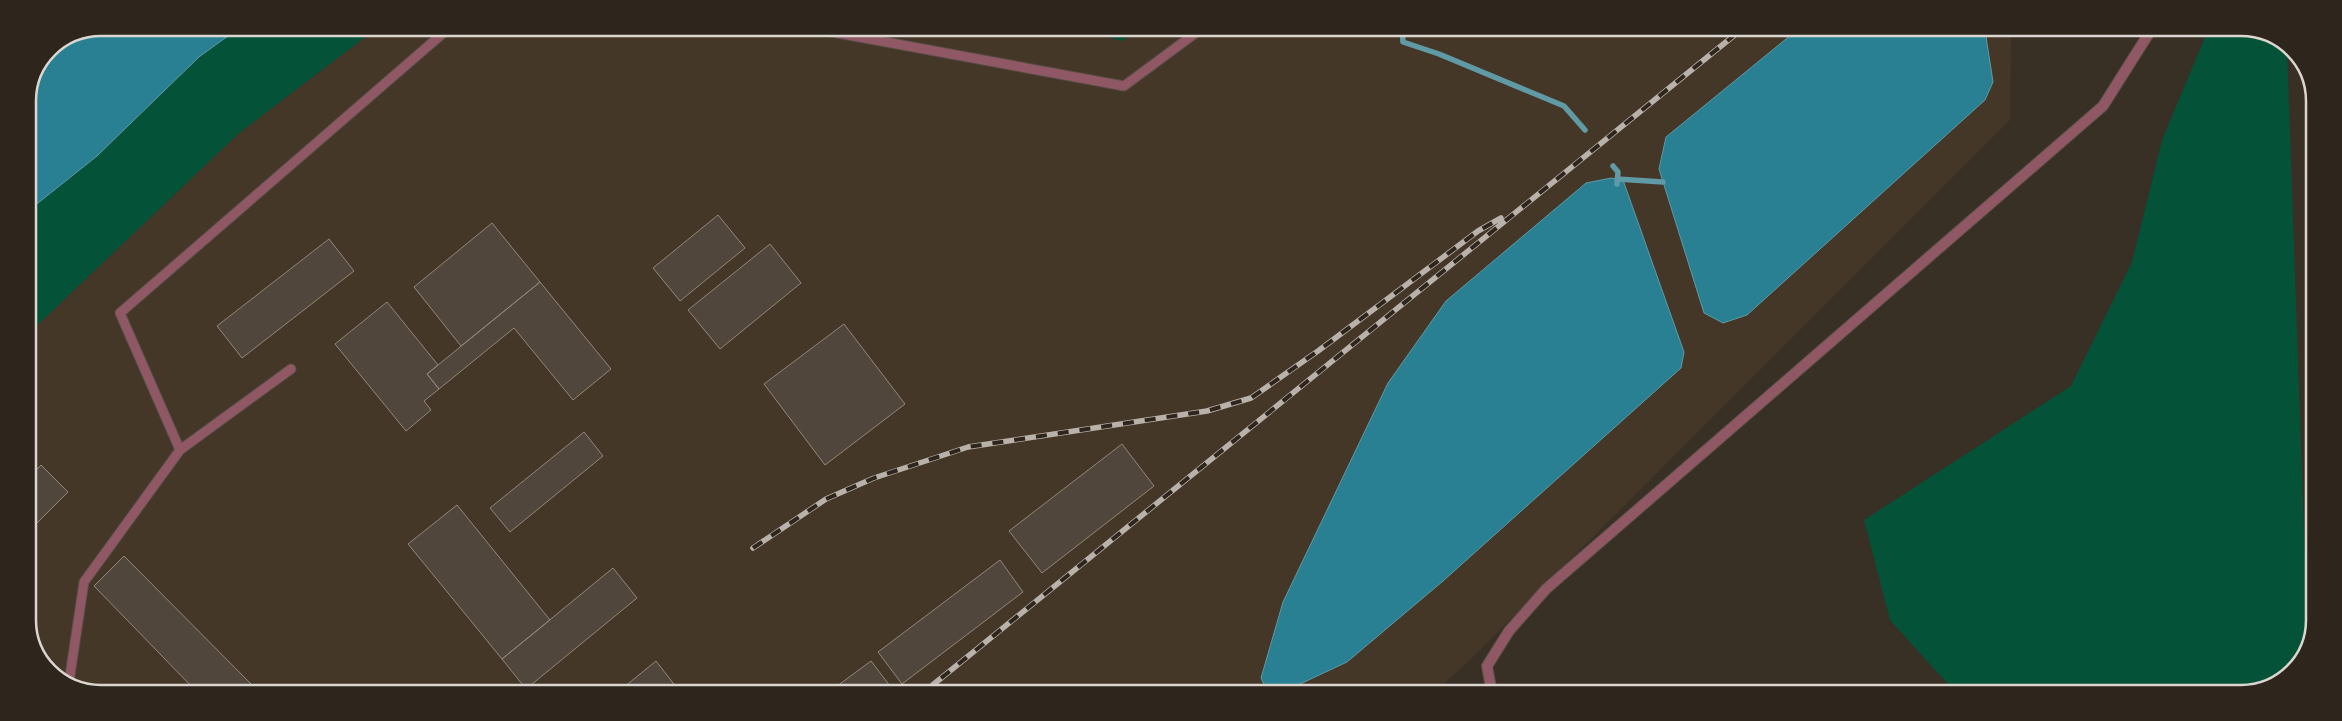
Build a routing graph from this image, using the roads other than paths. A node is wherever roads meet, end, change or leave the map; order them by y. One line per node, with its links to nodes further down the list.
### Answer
1 (440, 36): 6 (lane)
2 (853, 36): 3 (lane)
3 (1192, 36)
4 (2148, 36): 8 (street)
5 (291, 369): 6 (lane)
6 (180, 450): 7 (lane)
7 (70, 677)
8 (1491, 685)

